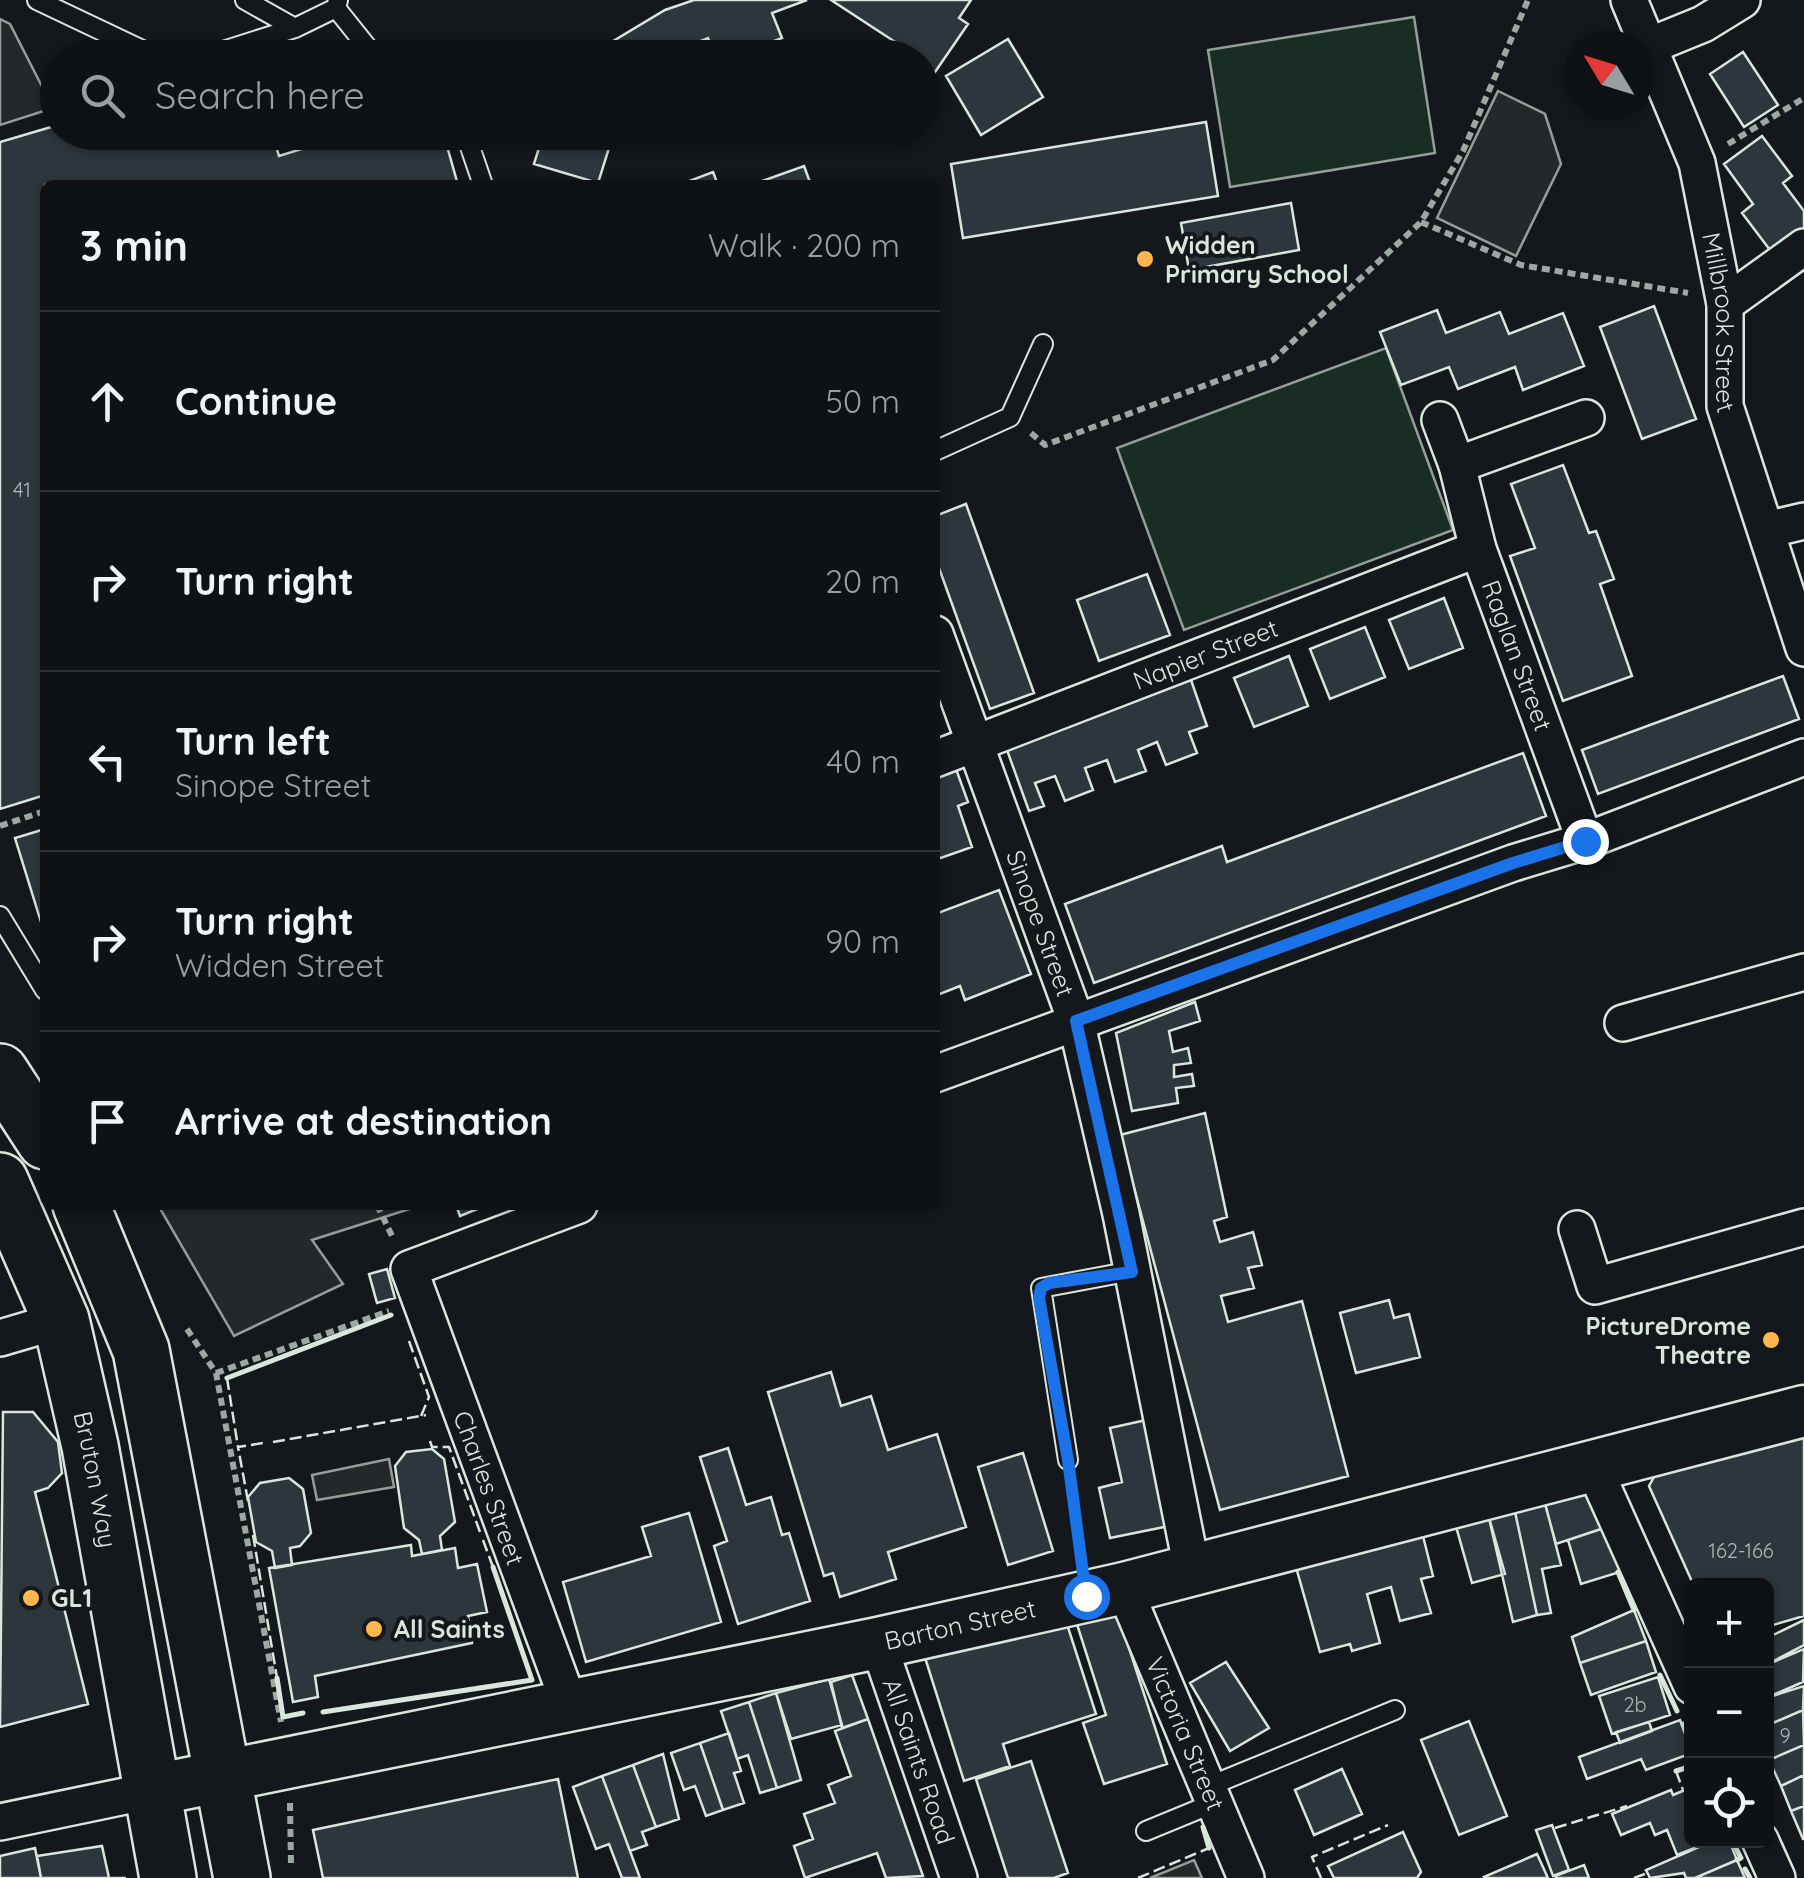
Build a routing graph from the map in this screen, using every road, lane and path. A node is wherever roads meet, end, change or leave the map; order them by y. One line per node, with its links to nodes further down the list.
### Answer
1 (37, 0): 9 (lane)
2 (245, 0): 7 (lane)
3 (1528, 0): 18 (path)
4 (1629, 0): 8 (street, Millbrook Street)
5 (1742, 0): 12 (street)
6 (337, 4): 7 (lane); 11 (lane)
7 (295, 28): 10 (lane)
8 (1642, 30)
9 (121, 40)
10 (257, 40)
11 (363, 40)
12 (1654, 44)
13 (1654, 58): 16 (street, Millbrook Street)
14 (1804, 98): 16 (path)
15 (472, 150): 17 (lane)
16 (1697, 163): 20 (street, Millbrook Street)
17 (481, 180)
18 (1421, 222): 20 (path); 22 (path)
19 (1804, 248): 20 (street)
20 (1725, 304): 28 (street, Millbrook Street)
21 (1043, 344): 22 (lane)
22 (1010, 418): 25 (lane)
23 (1586, 418): 26 (street)
24 (1440, 420): 26 (street, Raglan Street)
25 (940, 449)
26 (1457, 465): 29 (street, Raglan Street)
27 (1804, 521): 28 (street)
28 (1766, 530): 31 (street, Millbrook Street)
29 (1478, 550): 32 (street, Napier Street); 37 (street, Raglan Street)
30 (940, 647): 32 (street, Sinope Street)
31 (1804, 648)
32 (976, 744): 33 (street, Napier Street); 41 (street, Sinope Street)
33 (940, 757)
34 (1804, 758): 37 (street)
35 (40, 813): 36 (path)
36 (0, 826)
37 (1585, 841): 41 (street)
38 (0, 916): 40 (lane)
39 (1804, 972): 42 (street)
40 (40, 982)
41 (1076, 1021): 44 (street); 51 (street, Sinope Street)
42 (1624, 1023)
43 (0, 1072): 45 (main road)
44 (940, 1072)
45 (40, 1133)
46 (0, 1181): 53 (main road, Bruton Way)
47 (83, 1210): 65 (main road)
48 (569, 1210): 52 (street)
49 (1804, 1228): 50 (street)
50 (1577, 1229)
51 (1132, 1272): 56 (lane); 58 (street, Sinope Street)
52 (414, 1285): 61 (path); 63 (street, Charles Street)
53 (62, 1320): 54 (street); 66 (main road, Bruton Way)
54 (0, 1338)
55 (1804, 1410): 57 (main road, Barton Street)
56 (1068, 1460): 59 (path)
57 (1593, 1466): 58 (main road, Barton Street); 62 (street)
58 (1192, 1569): 59 (main road, Barton Street)
59 (1104, 1592): 60 (main road, Barton Street); 67 (street, Victoria Street)
60 (878, 1643): 63 (main road, Barton Street); 73 (street, All Saints Road)
61 (265, 1656)
62 (1684, 1668)
63 (570, 1706): 65 (main road, Barton Street)
64 (1394, 1710): 67 (lane)
65 (222, 1776): 66 (main road, Barton Street); 72 (main road)
66 (149, 1791): 68 (street); 71 (main road, Bruton Way)
67 (1210, 1795): 69 (lane); 74 (street, Victoria Street)
68 (0, 1822)
69 (1146, 1831)
70 (1764, 1848): 75 (street)
71 (168, 1878)
72 (242, 1878)
73 (959, 1878)
74 (1246, 1878)
75 (1777, 1878)

